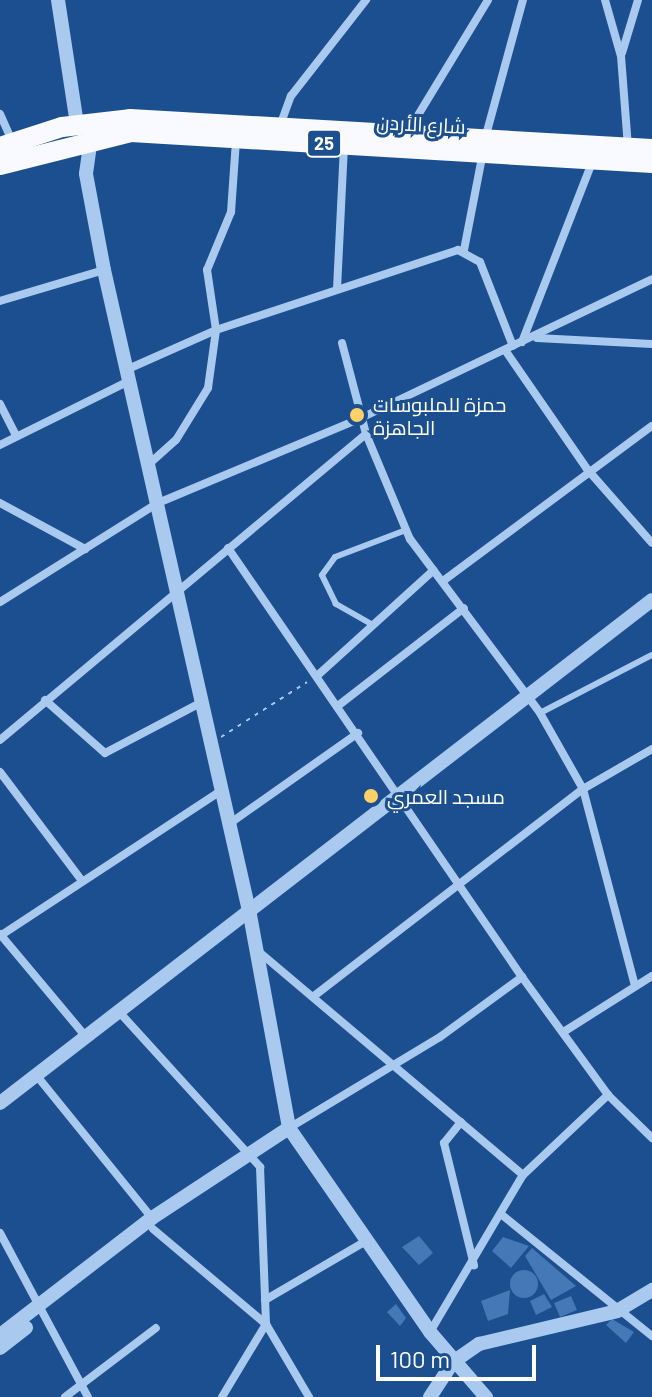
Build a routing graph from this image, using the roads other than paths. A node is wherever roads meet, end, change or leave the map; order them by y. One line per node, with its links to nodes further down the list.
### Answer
1 (58, 0): 10 (street)
2 (366, 0): 9 (street)
3 (488, 0): 11 (street)
4 (523, 0): 13 (street)
5 (605, 0): 7 (street)
6 (638, 0): 7 (street)
7 (621, 56): 16 (street)
8 (0, 115): 14 (street)
9 (281, 123): 10 (highway, شارع الأردن / 25); 11 (highway, شارع الأردن / 25)
10 (84, 131): 12 (highway, شارع الأردن / 25); 14 (highway, شارع الأردن / 25); 20 (highway, شارع الأردن / 25); 22 (street)
11 (395, 135): 13 (highway, شارع الأردن / 25); 15 (highway, شارع الأردن / 25)
12 (236, 136): 15 (highway, شارع الأردن / 25); 26 (street)
13 (484, 143): 16 (highway, شارع الأردن / 25); 18 (highway, شارع الأردن / 25); 21 (street)
14 (6, 144)
15 (344, 144): 24 (street)
16 (628, 147): 17 (highway, شارع الأردن / 25)
17 (652, 149)
18 (594, 158): 19 (highway, شارع الأردن / 25); 30 (street)
19 (652, 163)
20 (0, 165)
21 (464, 250): 24 (street); 30 (street)
22 (104, 270): 25 (street); 31 (street)
23 (652, 279): 27 (street)
24 (337, 289): 26 (street)
25 (0, 301)
26 (216, 330): 31 (street); 38 (street)
27 (533, 338): 29 (street); 30 (street)
28 (342, 343): 33 (street)
29 (652, 344)
30 (513, 346): 33 (street); 39 (street)
31 (130, 374): 36 (street); 38 (street)
32 (0, 404): 36 (street)
33 (361, 418): 35 (street); 41 (street)
34 (652, 426): 39 (street)
35 (366, 434): 42 (street); 44 (street)
36 (16, 436): 37 (street)
37 (0, 445)
38 (149, 464): 41 (street)
39 (587, 469): 43 (street); 47 (street)
40 (0, 503): 45 (street)
41 (158, 503): 45 (street); 48 (street)
42 (406, 530): 46 (street); 52 (lane)
43 (652, 543)
44 (228, 548): 48 (street); 54 (street)
45 (85, 549): 50 (street)
46 (434, 570): 47 (street); 52 (street)
47 (443, 581): 51 (street)
48 (176, 590): 55 (street); 57 (street)
49 (652, 600): 56 (street)
50 (0, 602)
51 (464, 608): 56 (street); 58 (street)
52 (373, 625): 54 (street)
53 (652, 655): 59 (lane)
54 (318, 675): 58 (street)
55 (45, 700): 57 (street); 61 (street)
56 (529, 700): 59 (street); 66 (street)
57 (202, 702): 65 (street)
58 (339, 705): 60 (street)
59 (540, 713): 64 (street)
60 (358, 733): 66 (street); 67 (street)
61 (0, 740)
62 (652, 749): 64 (street)
63 (0, 772): 68 (street)
64 (583, 789): 69 (street); 75 (street)
65 (222, 790): 67 (street); 68 (street)
66 (403, 798): 69 (street); 70 (street)
67 (229, 824): 70 (street)
68 (82, 881): 71 (street)
69 (464, 886): 74 (street); 76 (street)
70 (250, 915): 72 (street); 77 (street)
71 (0, 935): 79 (street)
72 (254, 948): 76 (street); 85 (street)
73 (652, 976): 75 (street)
74 (522, 977): 78 (street); 80 (street)
75 (635, 986): 78 (street)
76 (314, 996): 80 (street)
77 (121, 1014): 79 (street); 87 (street)
78 (565, 1031): 82 (street)
79 (87, 1039): 81 (street)
80 (393, 1063): 84 (street); 85 (street)
81 (37, 1076): 83 (street); 90 (street)
82 (608, 1095): 86 (street); 88 (street)
83 (0, 1103)
84 (461, 1122): 88 (street); 93 (street)
85 (289, 1128): 87 (street); 92 (street)
86 (652, 1138)
87 (254, 1150): 90 (street); 95 (street)
88 (523, 1175): 89 (street)
89 (502, 1215): 93 (street); 97 (street)
90 (152, 1223): 96 (street); 98 (street)
91 (0, 1233): 96 (street)
92 (366, 1241): 95 (street); 100 (street)
93 (474, 1265): 100 (street)
94 (652, 1290): 97 (street)
95 (265, 1300): 98 (street)
96 (41, 1311): 101 (street); 103 (street); 105 (street)
97 (617, 1311): 102 (street); 104 (street)
98 (266, 1324): 108 (street); 109 (street)
99 (156, 1328): 105 (street)
100 (430, 1332): 104 (street)
101 (0, 1335)
102 (652, 1336)
103 (0, 1348)
104 (453, 1362): 110 (street); 111 (street)
105 (81, 1384): 106 (street); 107 (street)
106 (65, 1397)
107 (88, 1397)
108 (222, 1397)
109 (309, 1397)
110 (430, 1397)
111 (486, 1397)

